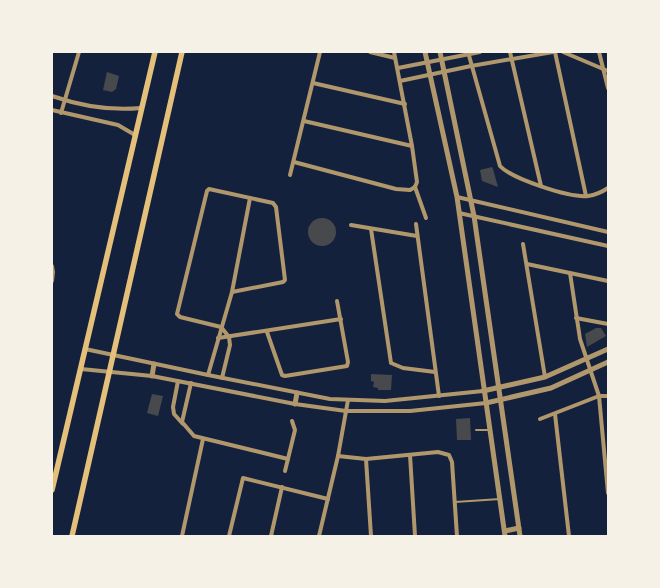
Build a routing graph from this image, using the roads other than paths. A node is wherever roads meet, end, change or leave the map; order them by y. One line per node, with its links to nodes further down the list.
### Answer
1 (80, 52): 28 (street)
2 (155, 52): 30 (main road)
3 (182, 52): 71 (main road)
4 (320, 52): 25 (street)
5 (370, 52): 15 (street)
6 (394, 52): 15 (street)
7 (425, 52): 18 (street)
8 (440, 52): 17 (street)
9 (480, 52): 14 (street)
10 (510, 52): 16 (street)
11 (554, 52): 16 (street); 41 (street)
12 (564, 52): 21 (street)
13 (599, 52): 21 (street)
14 (468, 53): 17 (street); 19 (street)
15 (395, 58): 20 (street)
16 (511, 58): 19 (street); 38 (street)
17 (441, 60): 18 (street); 22 (street)
18 (427, 62): 20 (street); 23 (street)
19 (471, 66): 22 (street); 38 (street)
20 (398, 68): 24 (street)
21 (606, 70): 26 (street)
22 (444, 72): 23 (street); 44 (street)
23 (430, 75): 24 (street); 42 (street)
24 (400, 81): 29 (street)
25 (314, 82): 29 (street); 33 (street)
26 (608, 88)
27 (52, 96): 28 (street)
28 (65, 101): 30 (street); 32 (street)
29 (405, 104): 35 (street)
30 (141, 108): 34 (main road)
31 (52, 110): 32 (street)
32 (61, 113): 34 (street)
33 (304, 121): 35 (street); 36 (street)
34 (135, 135): 69 (main road)
35 (412, 146): 39 (street)
36 (294, 162): 37 (street); 39 (street)
37 (290, 175)
38 (541, 186): 41 (street)
39 (415, 187): 47 (street)
40 (608, 188): 41 (street)
41 (586, 196)
42 (457, 197): 44 (street); 45 (street)
43 (250, 198): 60 (street); 60 (street); 65 (street)
44 (471, 200): 46 (street); 51 (street)
45 (459, 213): 46 (street); 86 (street)
46 (474, 216): 54 (street); 85 (street)
47 (426, 218)
48 (416, 224): 52 (street)
49 (352, 225): 50 (street)
50 (371, 229): 52 (street); 78 (street)
51 (608, 232)
52 (417, 236): 78 (street)
53 (523, 244): 55 (street)
54 (608, 246)
55 (527, 264): 57 (street); 81 (street)
56 (52, 266): 58 (street)
57 (570, 273): 59 (street); 62 (street)
58 (52, 281)
59 (608, 281)
60 (232, 292): 65 (street)
61 (337, 301): 63 (street)
62 (576, 318): 64 (street); 72 (street)
63 (341, 319): 66 (street); 66 (street)
64 (608, 324)
65 (221, 327): 67 (street); 68 (street)
66 (267, 332): 67 (street)
67 (229, 336): 68 (street); 82 (street)
68 (218, 338): 79 (street)
69 (85, 349): 71 (street); 75 (main road)
70 (608, 349): 72 (street)
71 (113, 354): 74 (street); 77 (main road)
72 (586, 359): 76 (street); 81 (street)
73 (608, 362): 76 (street)
74 (154, 364): 79 (street); 80 (street)
75 (81, 369): 77 (street); 109 (main road)
76 (591, 371): 89 (street); 92 (street)
77 (109, 372): 80 (street); 116 (main road)
78 (435, 372): 88 (street)
79 (208, 375): 82 (street)
80 (152, 376): 83 (street)
81 (545, 377): 85 (street)
82 (222, 378): 87 (street)
83 (178, 381): 84 (street); 99 (street)
84 (191, 384): 94 (street); 99 (street)
85 (498, 388): 86 (street); 92 (street)
86 (483, 391): 88 (street); 93 (street)
87 (297, 393): 91 (street); 94 (street)
88 (438, 396): 91 (street)
89 (599, 396): 90 (street); 96 (street); 110 (street)
90 (608, 396)
91 (348, 400): 95 (street)
92 (500, 401): 93 (street); 114 (street)
93 (486, 403): 95 (street); 101 (street)
94 (295, 404): 95 (street)
95 (346, 411): 104 (street)
96 (555, 414): 97 (street); 125 (street)
97 (540, 419)
98 (292, 421): 105 (street)
99 (182, 422): 102 (street)
100 (476, 430): 101 (lane)
101 (490, 430): 112 (street)
102 (203, 439): 105 (street); 117 (street)
103 (410, 455): 106 (street); 113 (street); 122 (street)
104 (338, 456): 106 (street); 111 (street)
105 (288, 459): 107 (street)
106 (366, 459): 121 (street)
107 (285, 471)
108 (282, 487): 111 (street); 118 (street); 119 (street)
109 (52, 489)
110 (608, 493)
111 (328, 499): 120 (street)
112 (500, 499): 113 (lane); 115 (street)
113 (455, 502): 123 (street)
114 (519, 528): 115 (street); 124 (street)
115 (505, 534)
116 (72, 536)
117 (182, 536)
118 (229, 536)
119 (271, 536)
120 (319, 536)
121 (371, 536)
122 (414, 536)
123 (457, 536)
124 (520, 536)
125 (569, 536)

